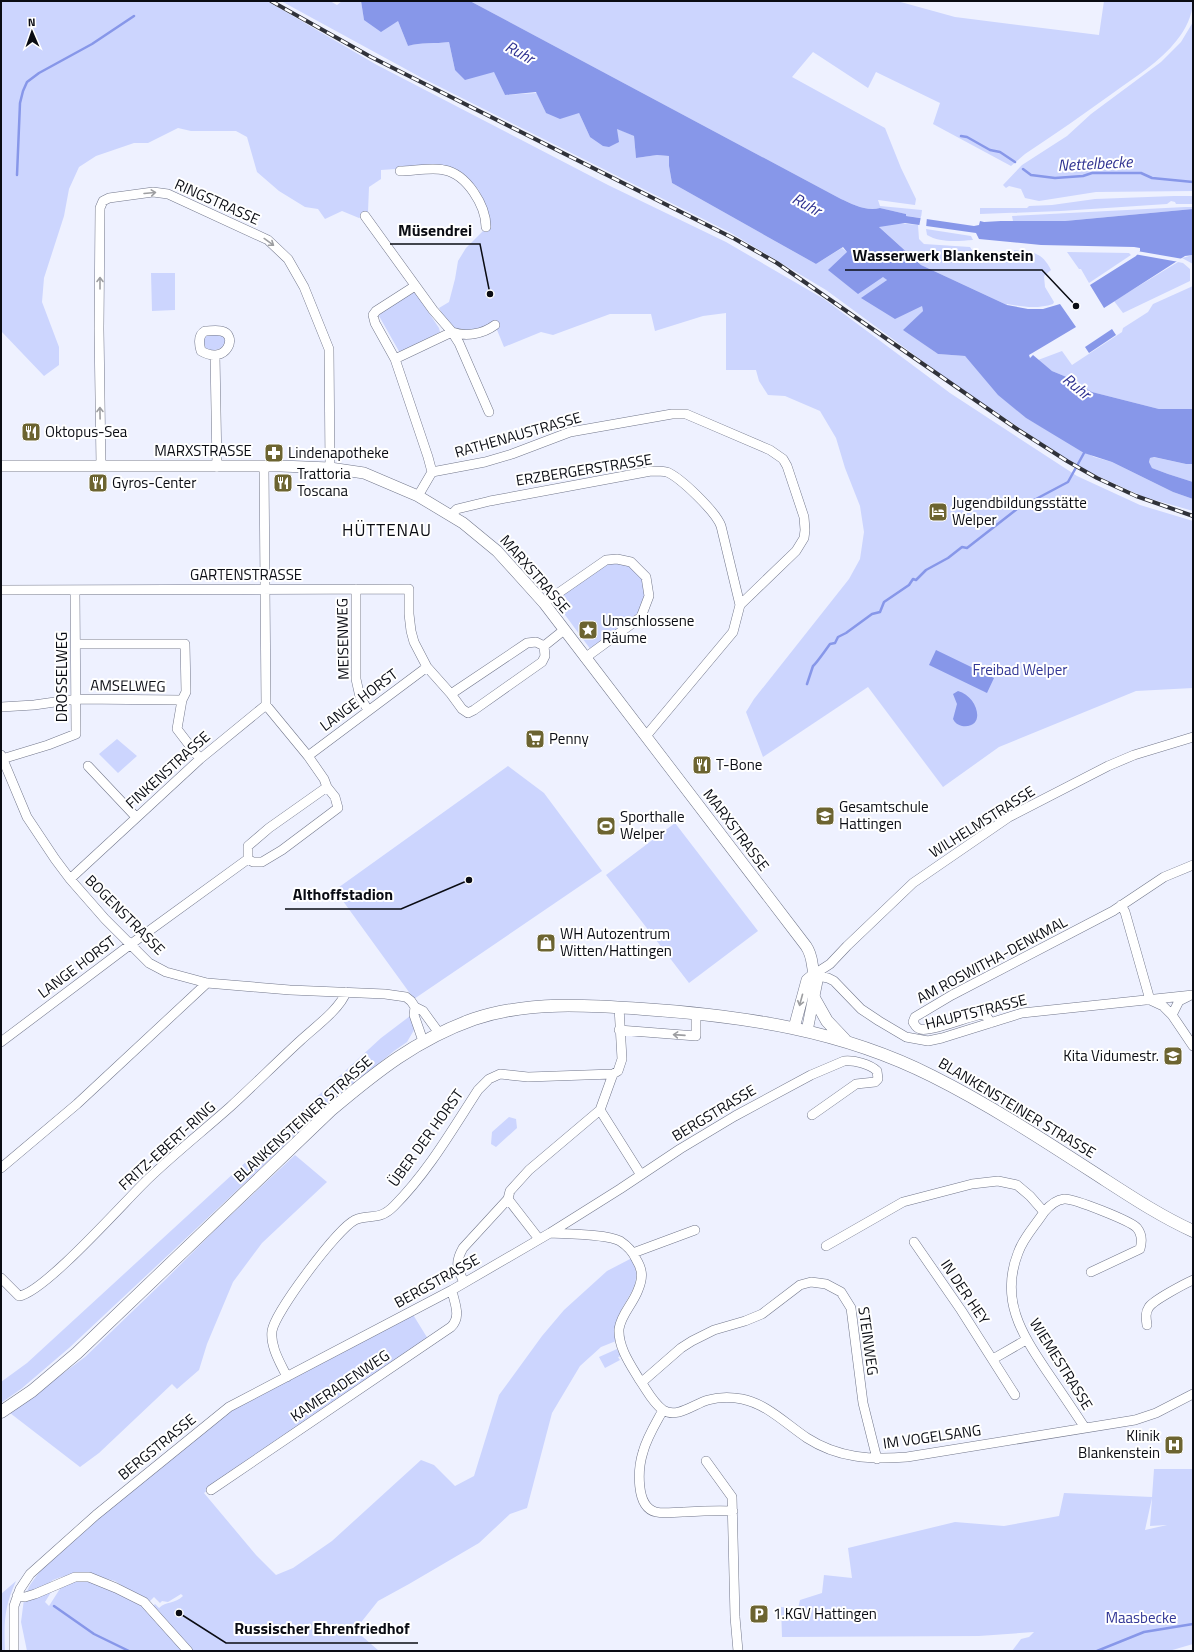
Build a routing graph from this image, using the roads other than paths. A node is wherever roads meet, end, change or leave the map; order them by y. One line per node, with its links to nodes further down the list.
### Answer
1 (400, 171): 3 (street)
2 (366, 216): 4 (street)
3 (486, 228)
4 (415, 286): 6 (street); 8 (street)
5 (495, 325): 6 (street)
6 (452, 332): 8 (street); 9 (street)
7 (215, 355): 13 (street)
8 (395, 359): 15 (street)
9 (489, 412)
10 (1, 466): 11 (street, MARXSTRASSE)
11 (102, 466): 13 (street, MARXSTRASSE); 14 (street, RINGSTRASSE, one-way to 14)
12 (264, 466): 13 (street, MARXSTRASSE); 14 (street, MARXSTRASSE); 18 (street)
13 (217, 467)
14 (330, 468): 16 (street, MARXSTRASSE)
15 (432, 472): 16 (street); 23 (street, RATHENAUSTRASSE)
16 (418, 496): 17 (street, MARXSTRASSE)
17 (451, 515): 22 (street, MARXSTRASSE); 23 (street, ERZBERGERSTRASSE)
18 (266, 589): 19 (street, GARTENSTRASSE); 21 (street, GARTENSTRASSE); 32 (street)
19 (356, 589): 28 (street, GARTENSTRASSE); 34 (street, MEISENWEG)
20 (1, 590): 21 (street, GARTENSTRASSE)
21 (75, 590): 25 (street, DROSSELWEG)
22 (544, 603): 24 (street, MARXSTRASSE); 27 (street)
23 (740, 605): 35 (street, ERZBERGERSTRASSE)
24 (564, 630): 26 (street); 27 (street, MARXSTRASSE)
25 (76, 644): 30 (street, DROSSELWEG); 31 (street, AMSELWEG)
26 (544, 646): 29 (street); 29 (street)
27 (585, 658): 35 (street, MARXSTRASSE)
28 (427, 667): 29 (street); 34 (street, LANGE HORST)
29 (451, 694)
30 (76, 699): 31 (street, AMSELWEG); 33 (street, AMSELWEG); 39 (street, DROSSELWEG)
31 (182, 700): 38 (street, AMSELWEG)
32 (266, 705): 37 (street); 38 (street, FINKENSTRASSE)
33 (1, 708)
34 (368, 710): 37 (street, LANGE HORST)
35 (646, 736): 48 (street, MARXSTRASSE)
36 (1193, 737): 48 (street, WILHELMSTRASSE)
37 (308, 756): 41 (street)
38 (200, 759): 42 (street, FINKENSTRASSE)
39 (3, 762): 45 (street, BOGENSTRASSE)
40 (88, 766): 42 (street)
41 (327, 787): 43 (street); 43 (street)
42 (136, 817): 45 (street, FINKENSTRASSE)
43 (248, 859): 47 (street, LANGE HORST)
44 (1193, 865): 46 (street, AM ROSWITHA-DENKMAL)
45 (70, 879): 47 (street, BOGENSTRASSE)
46 (1121, 905): 53 (street); 58 (street, AM ROSWITHA-DENKMAL)
47 (130, 944): 49 (street, BOGENSTRASSE); 65 (street, LANGE HORST)
48 (813, 975): 52 (street, MARXSTRASSE); 58 (street, HAUPTSTRASSE); 59 (street, one-way to 59)
49 (207, 983): 50 (street, BOGENSTRASSE); 70 (street)
50 (346, 992): 54 (street, BOGENSTRASSE); 82 (street, FRITZ-EBERT-RING)
51 (1192, 995): 53 (street, HAUPTSTRASSE); 57 (street, HAUPTSTRASSE)
52 (814, 998): 61 (street, MARXSTRASSE); 63 (main road)
53 (1150, 1000): 57 (street); 58 (street, HAUPTSTRASSE)
54 (415, 1007): 62 (street, BOGENSTRASSE); 64 (street)
55 (619, 1007): 56 (main road, BLANKENSTEINER STRASSE); 60 (street); 62 (main road, BLANKENSTEINER STRASSE)
56 (696, 1013): 59 (main road, BLANKENSTEINER STRASSE); 60 (street, one-way to 60)
57 (1172, 1015): 66 (street)
58 (991, 1023)
59 (794, 1028): 61 (main road, BLANKENSTEINER STRASSE)
60 (619, 1030): 67 (street)
61 (807, 1031): 63 (main road, BLANKENSTEINER STRASSE)
62 (439, 1033): 64 (main road, BLANKENSTEINER STRASSE)
63 (844, 1040): 75 (main road, BLANKENSTEINER STRASSE)
64 (423, 1041): 94 (main road, BLANKENSTEINER STRASSE)
65 (1, 1042)
66 (1193, 1046)
67 (613, 1074): 68 (street); 89 (street, ÜBER DER HORST)
68 (600, 1110): 71 (street); 72 (street)
69 (812, 1114): 71 (street, BERGSTRASSE)
70 (1, 1168)
71 (641, 1175): 76 (street, BERGSTRASSE)
72 (508, 1199): 77 (street); 84 (street)
73 (1044, 1212): 79 (street); 81 (street); 87 (street, WIEMESTRASSE)
74 (695, 1230): 80 (street)
75 (1193, 1231)
76 (550, 1233): 77 (street, BERGSTRASSE); 80 (street)
77 (539, 1240): 84 (street, BERGSTRASSE)
78 (914, 1242): 88 (street, IN DER HEY)
79 (826, 1246)
80 (633, 1253): 90 (street)
81 (1091, 1272)
82 (1, 1278)
83 (1193, 1280): 86 (street)
84 (464, 1283): 85 (street, BERGSTRASSE)
85 (452, 1290): 89 (street, BERGSTRASSE); 98 (street, KAMERADENWEG)
86 (1147, 1325)
87 (1026, 1340): 88 (street); 95 (street, WIEMESTRASSE)
88 (992, 1359): 92 (street, IN DER HEY)
89 (287, 1377): 100 (street, BERGSTRASSE)
90 (642, 1382): 93 (street); 96 (street, STEINWEG)
91 (1193, 1394): 95 (street, IM VOGELSANG)
92 (1015, 1395)
93 (663, 1410): 96 (street, IM VOGELSANG); 99 (street)
94 (1, 1412)
95 (1085, 1428): 96 (street, IM VOGELSANG)
96 (878, 1459)
97 (706, 1461): 99 (street)
98 (211, 1490)
99 (733, 1511): 103 (street)
100 (17, 1596): 101 (street, BERGSTRASSE); 102 (street)
101 (14, 1651)
102 (188, 1651)
103 (738, 1651)

